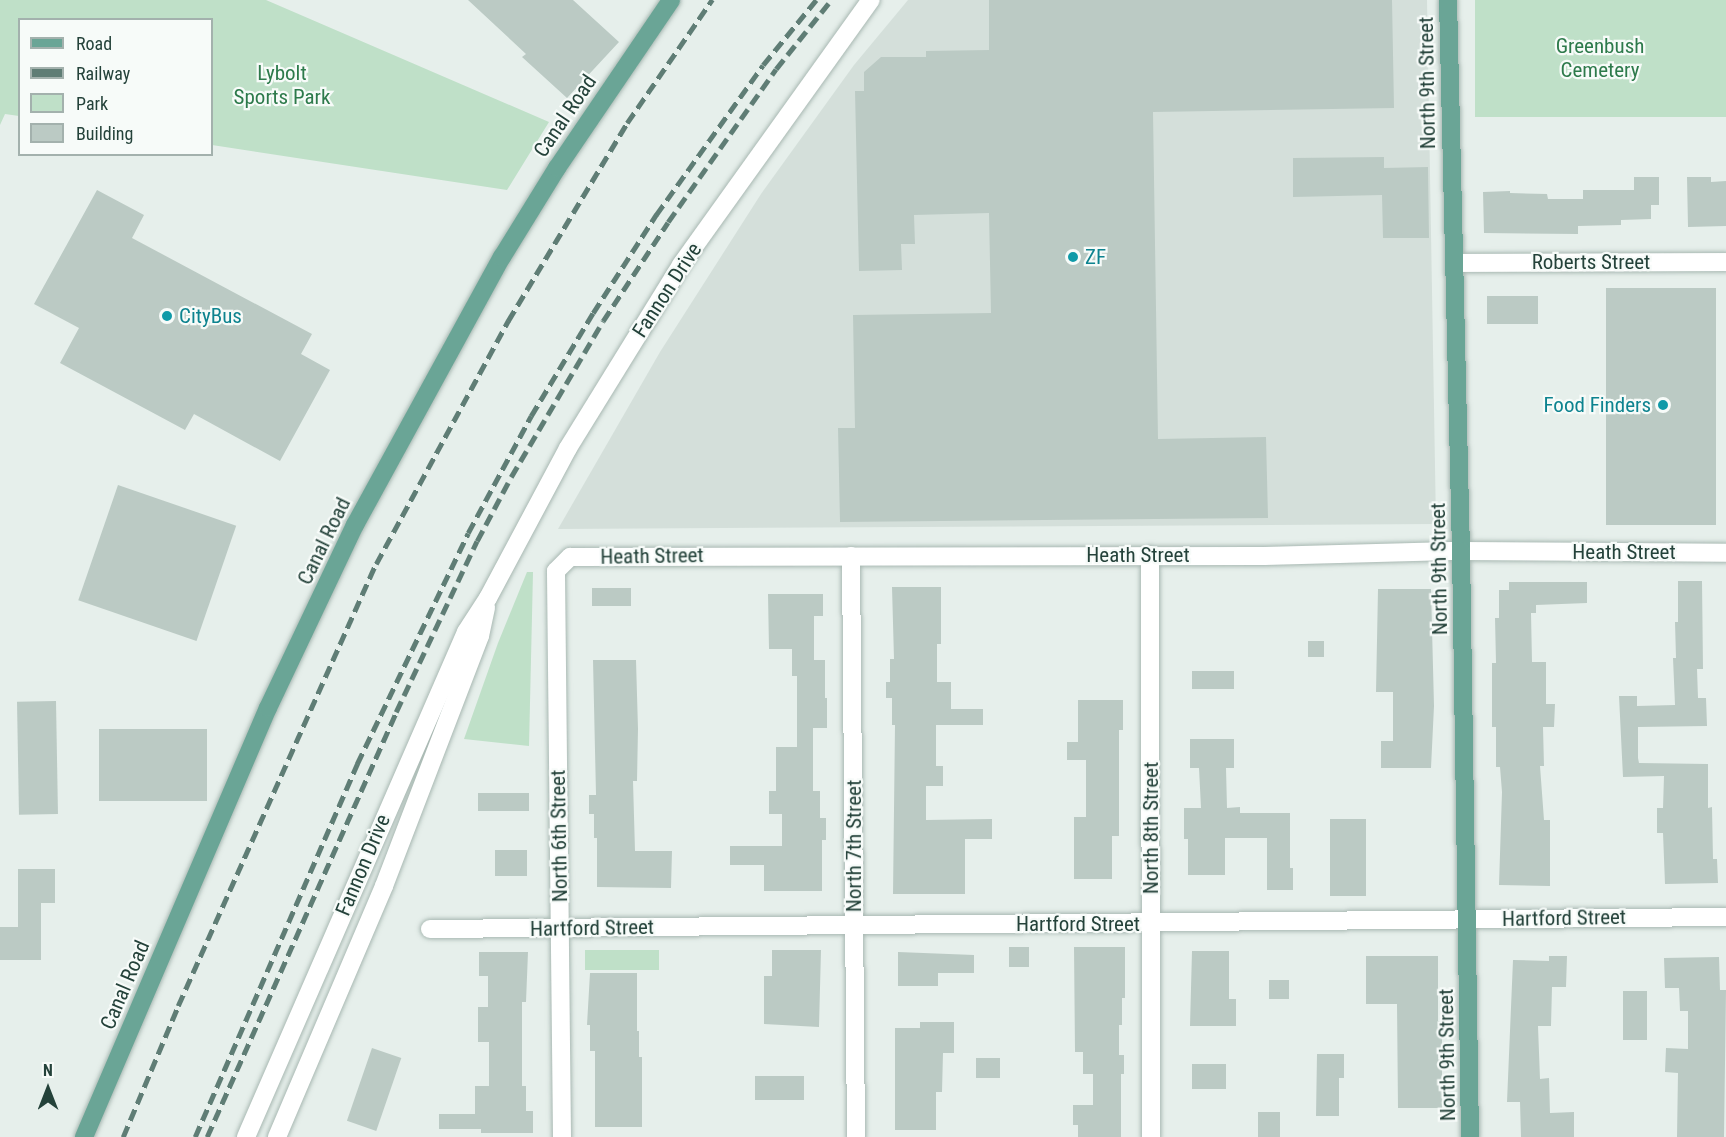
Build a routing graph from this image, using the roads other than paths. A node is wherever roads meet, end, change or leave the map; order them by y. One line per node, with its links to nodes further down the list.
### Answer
1 (671, 0): 18 (main road, Canal Road)
2 (871, 0): 11 (street, Fannon Drive)
3 (1448, 0): 5 (main road, North 9th Street)
4 (1726, 262): 5 (street, Roberts Street)
5 (1455, 263): 6 (main road, North 9th Street)
6 (1461, 551): 7 (street, Heath Street); 8 (street, Heath Street); 13 (main road, North 9th Street)
7 (1726, 553)
8 (1150, 555): 9 (street, Heath Street); 14 (street, North 8th Street)
9 (851, 556): 10 (street, Heath Street); 15 (street, North 7th Street)
10 (556, 571): 16 (street, North 6th Street)
11 (489, 598): 19 (street, Fannon Drive); 20 (street, Fannon Drive)
12 (1726, 917): 13 (street, Hartford Street)
13 (1467, 920): 14 (street, Hartford Street); 24 (main road, North 9th Street)
14 (1151, 923): 15 (street, Hartford Street); 23 (street, North 8th Street)
15 (854, 926): 16 (street, Hartford Street); 22 (street, North 7th Street)
16 (560, 928): 17 (street, Hartford Street); 21 (street, North 6th Street)
17 (430, 929)
18 (84, 1137)
19 (246, 1137)
20 (277, 1137)
21 (562, 1137)
22 (856, 1137)
23 (1151, 1137)
24 (1470, 1137)

